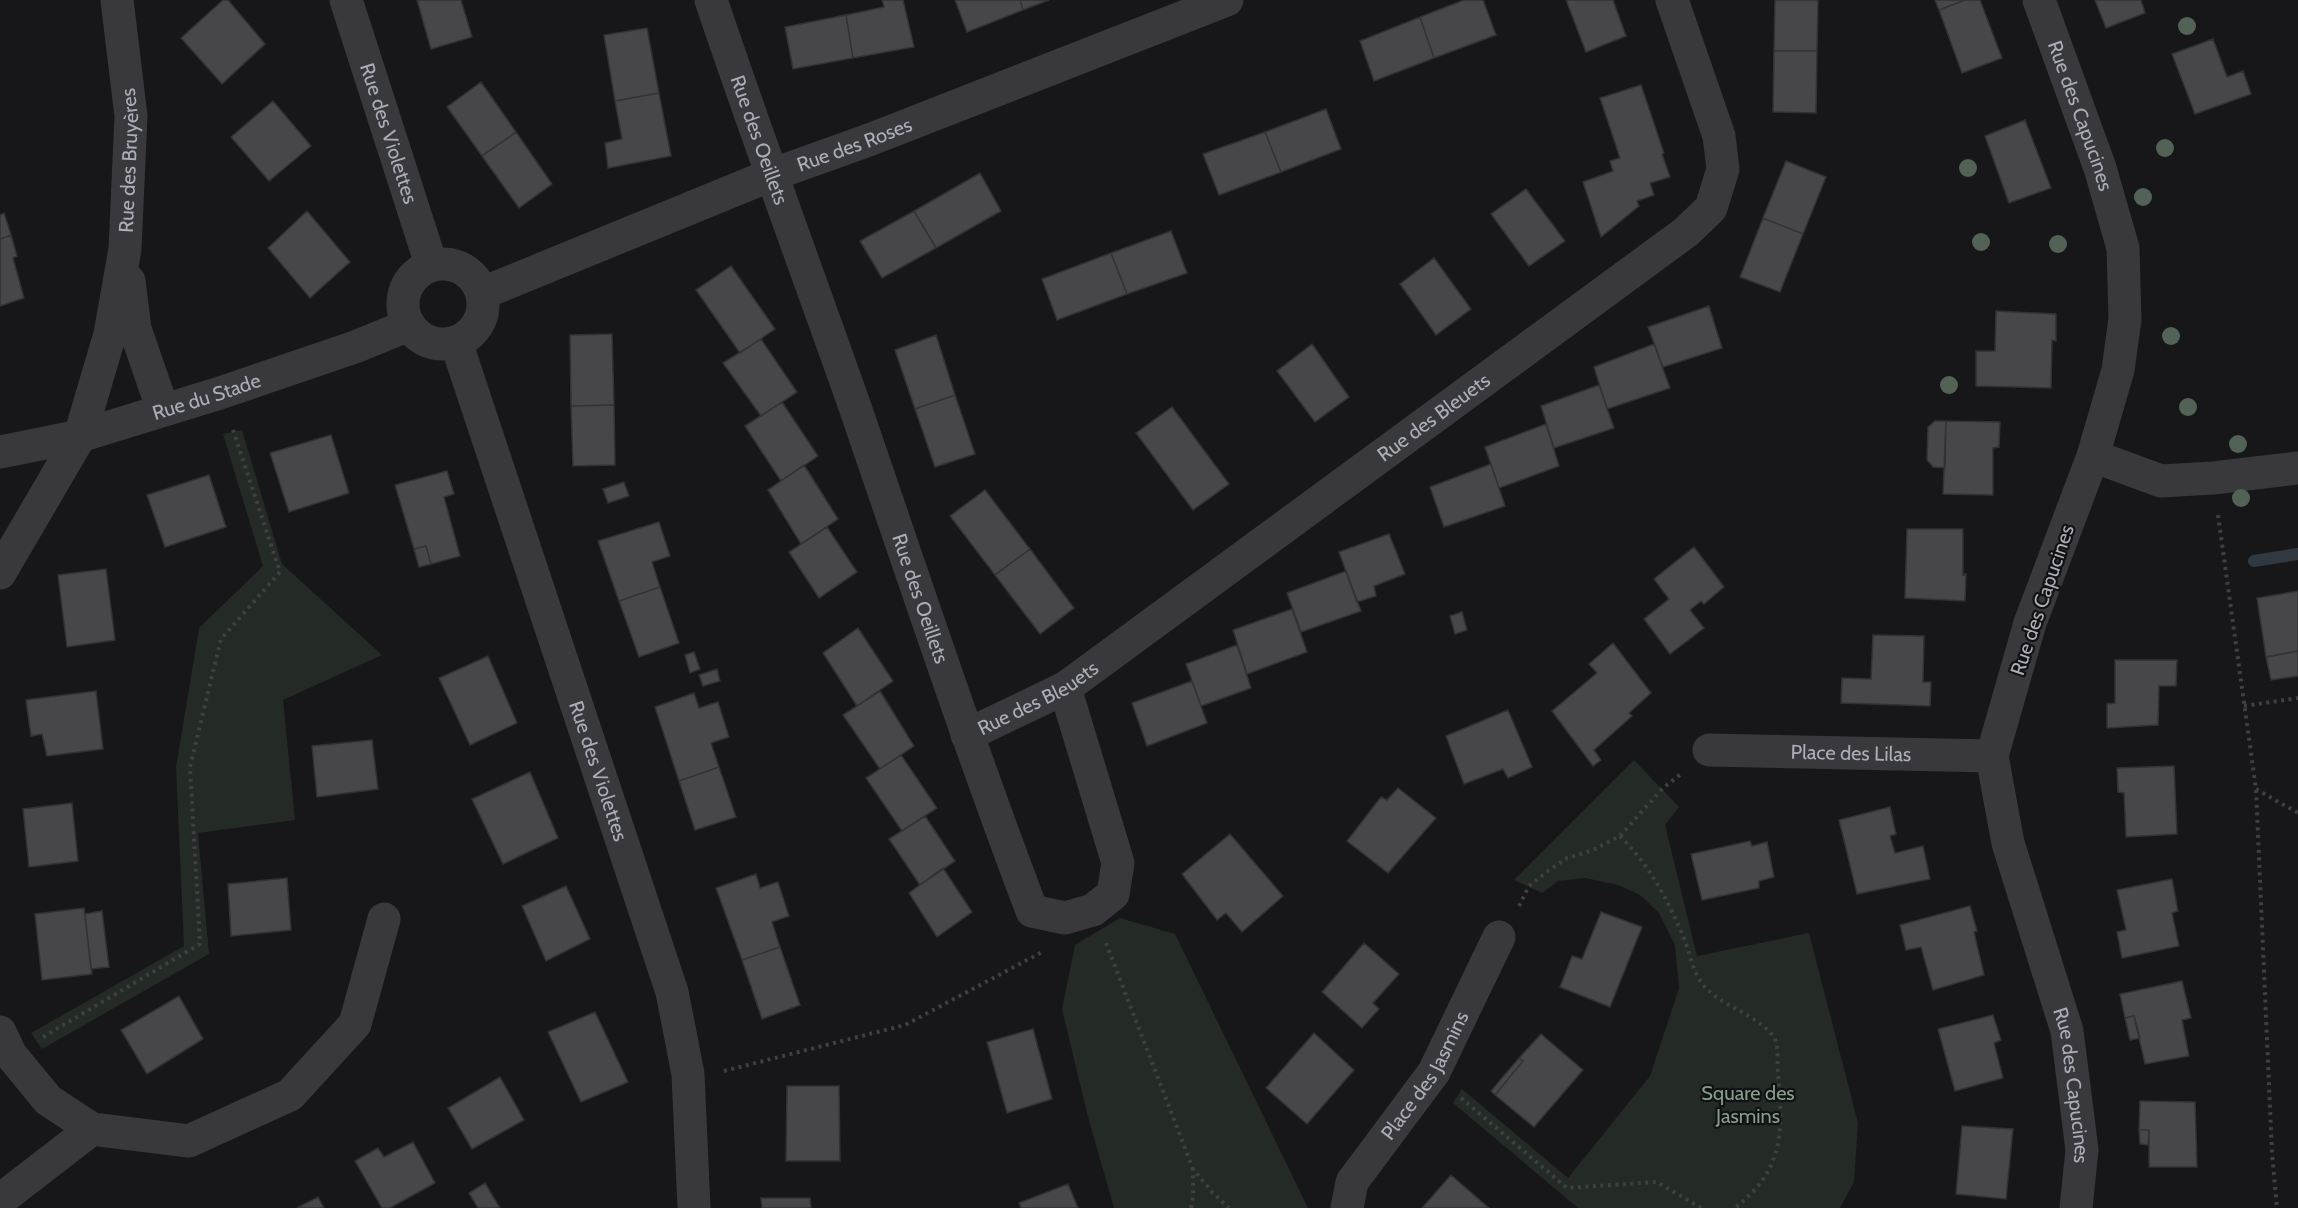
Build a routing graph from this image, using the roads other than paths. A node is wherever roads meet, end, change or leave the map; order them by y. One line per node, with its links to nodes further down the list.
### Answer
1 (117, 0): 8 (street, Rue des Bruyères)
2 (346, 0): 9 (street, Rue des Violettes)
3 (711, 0): 7 (street, Rue des Oeillets)
4 (1227, 0): 7 (street, Rue des Roses)
5 (1672, 0): 19 (street, Rue des Bleuets)
6 (2039, 0): 16 (street, Rue des Capucines)
7 (771, 175): 10 (street, Rue des Roses); 20 (street, Rue des Oeillets)
8 (125, 249): 13 (street, Rue des Bruyères); 14 (street, Rue des Bruyères)
9 (431, 264): 10 (street); 11 (street)
10 (483, 292): 12 (street)
11 (409, 325): 12 (street); 13 (street, Rue du Stade)
12 (456, 342): 28 (street, Rue des Violettes)
13 (162, 410): 14 (street, Rue du Stade)
14 (80, 436): 15 (street, Rue du Stade); 18 (street, Rue des Bruyères)
15 (0, 452)
16 (2093, 456): 17 (street); 22 (street, Rue des Capucines)
17 (2298, 468)
18 (0, 573)
19 (1065, 688): 20 (street, Rue des Bleuets); 20 (street, Rue des Oeillets)
20 (967, 735)
21 (1709, 750): 22 (street, Place des Lilas)
22 (1992, 756): 30 (street, Rue des Capucines)
23 (384, 919): 26 (street)
24 (1499, 937): 29 (street, Place des Jasmins)
25 (5, 1044): 26 (street)
26 (92, 1130): 27 (street)
27 (0, 1200)
28 (694, 1208)
29 (1347, 1208)
30 (2076, 1208)

